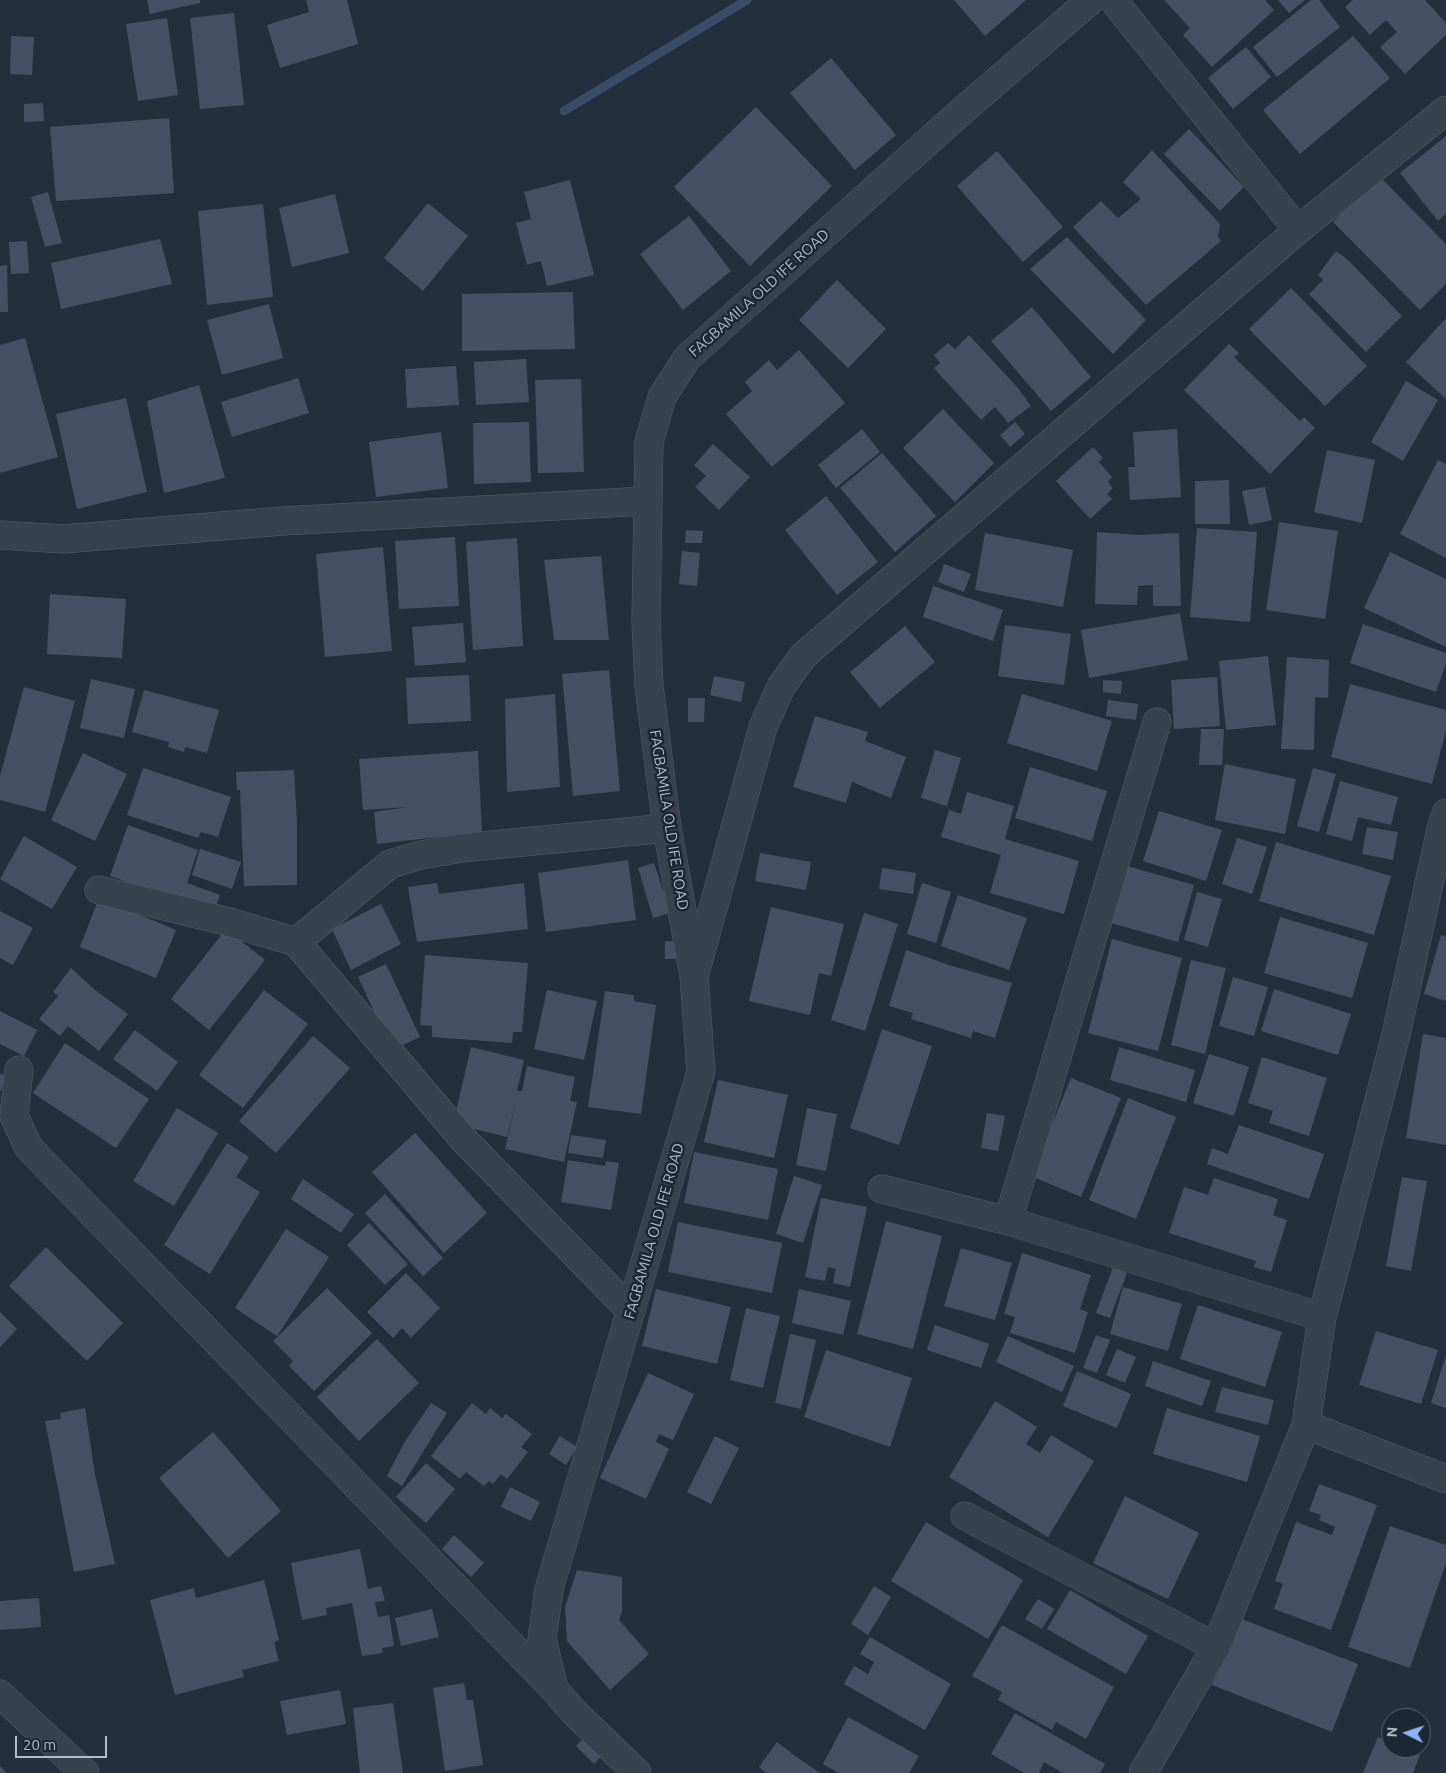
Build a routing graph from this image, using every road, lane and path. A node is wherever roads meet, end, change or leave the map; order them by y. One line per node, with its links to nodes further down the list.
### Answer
1 (1091, 0): 5 (street, FAGBAMILA OLD IFE ROAD)
2 (1113, 0): 4 (street)
3 (1446, 110): 4 (street)
4 (1298, 230): 12 (street)
5 (646, 501): 6 (street); 9 (street, FAGBAMILA OLD IFE ROAD)
6 (0, 535)
7 (1157, 722): 15 (street)
8 (1446, 813): 17 (street)
9 (667, 828): 11 (street); 12 (street, FAGBAMILA OLD IFE ROAD)
10 (98, 890): 11 (street)
11 (296, 942): 16 (street)
12 (694, 976): 16 (street, FAGBAMILA OLD IFE ROAD)
13 (19, 1070): 22 (street)
14 (882, 1189): 15 (street)
15 (1008, 1220): 17 (street)
16 (631, 1311): 22 (street, FAGBAMILA OLD IFE ROAD)
17 (1322, 1317): 18 (street)
18 (1306, 1425): 19 (street); 21 (street)
19 (1446, 1479)
20 (965, 1516): 21 (street)
21 (1216, 1647): 26 (street)
22 (554, 1689): 25 (street, FAGBAMILA OLD IFE ROAD)
23 (0, 1694): 24 (street)
24 (85, 1773)
25 (637, 1773)
26 (1143, 1773)

